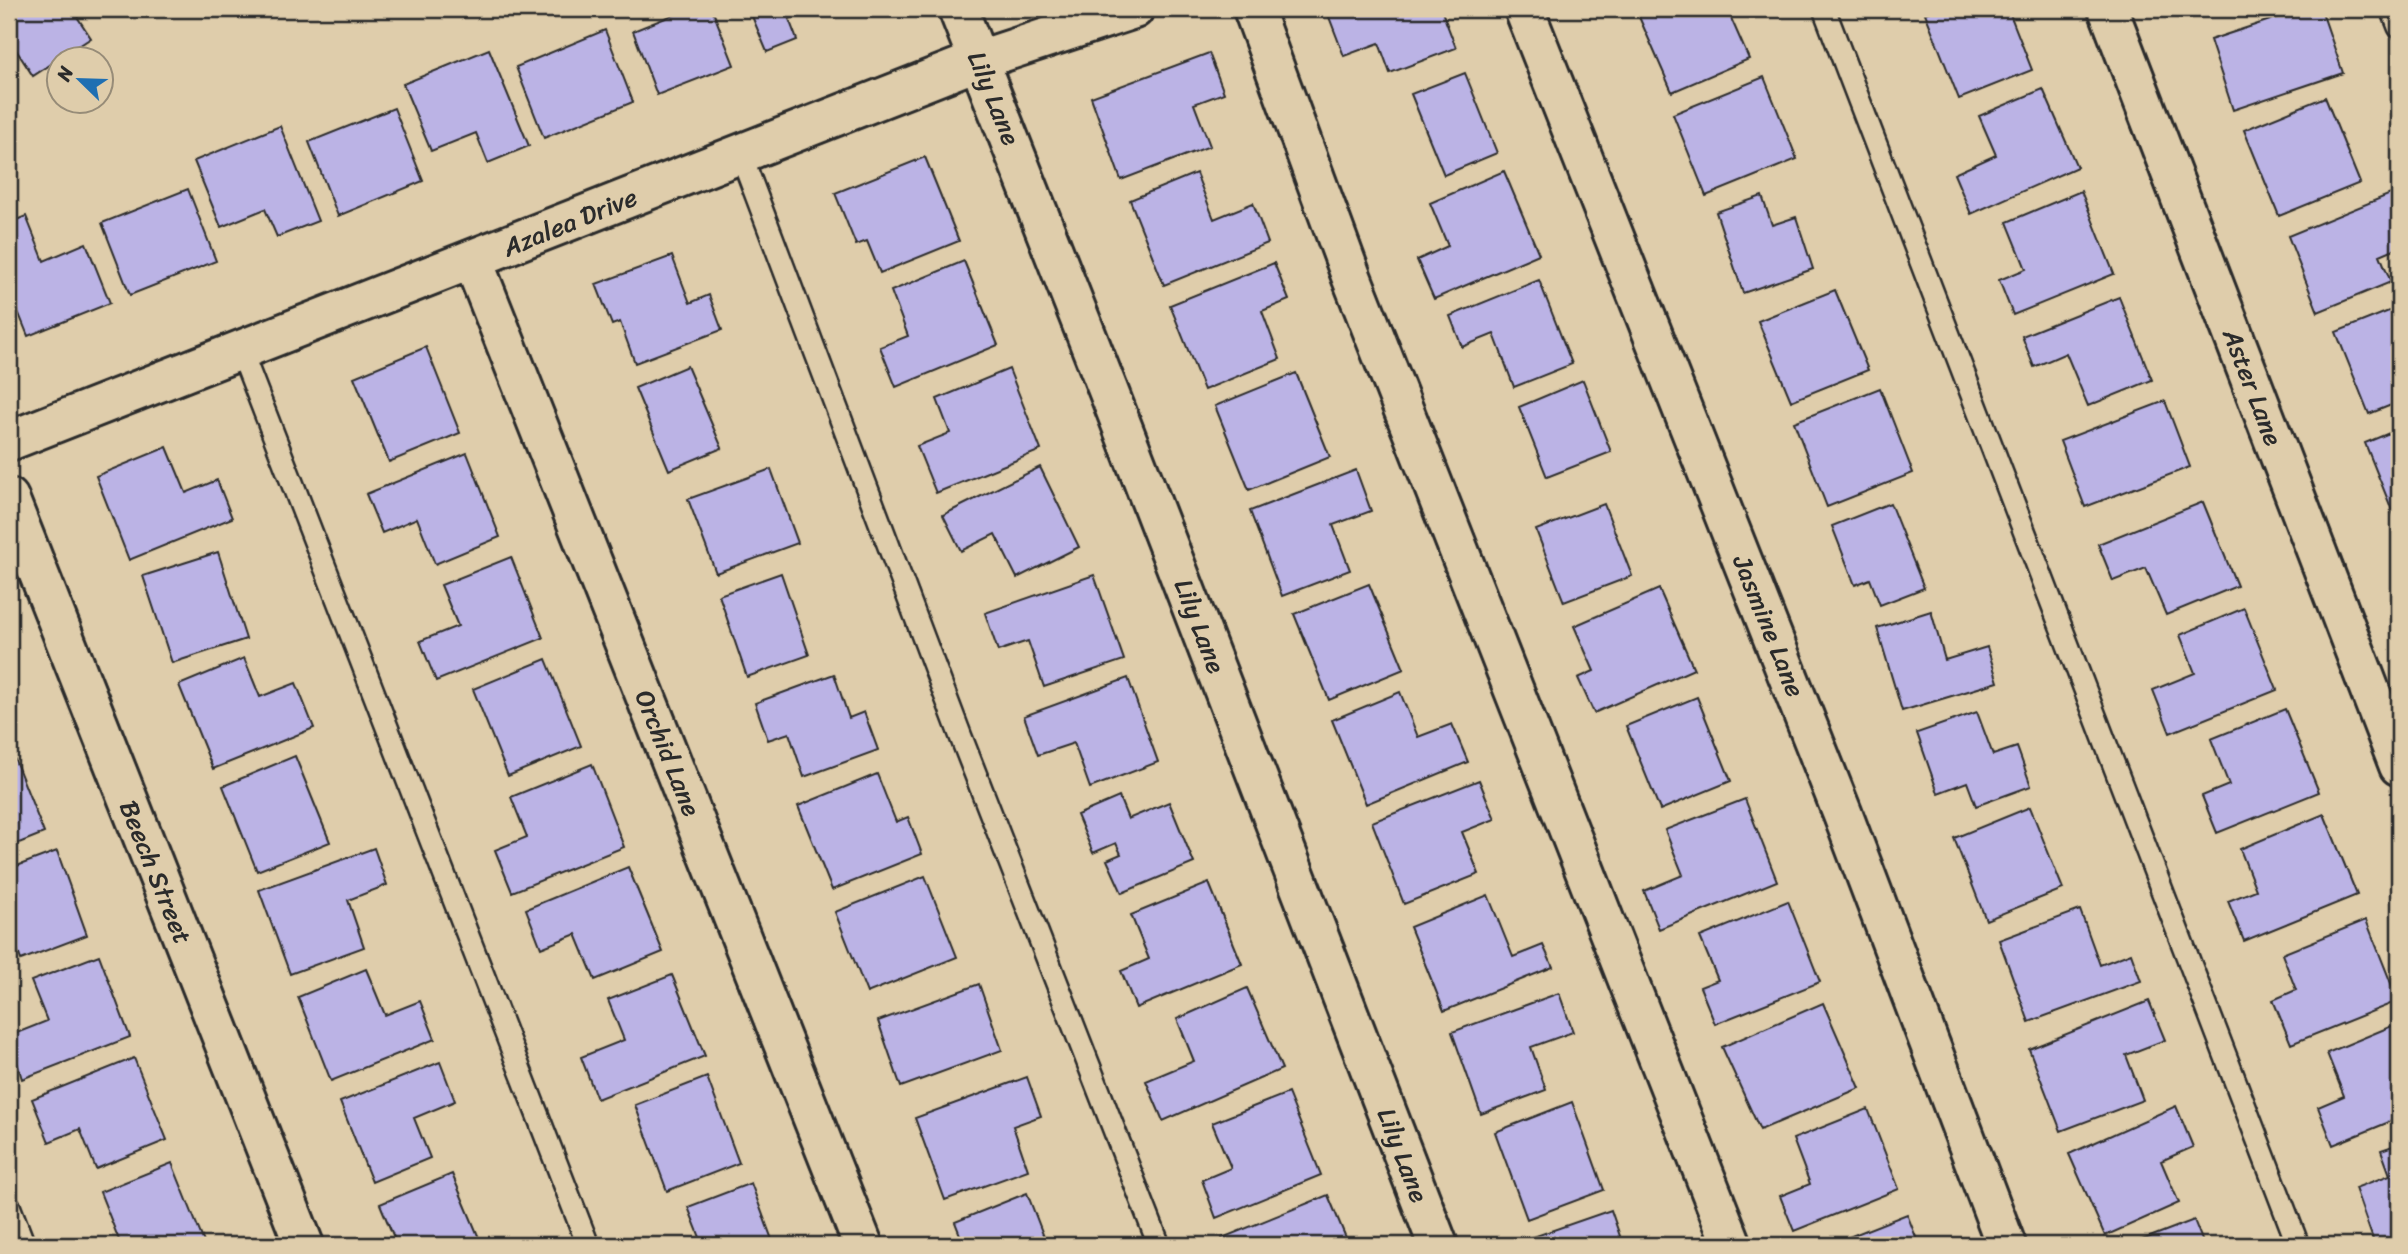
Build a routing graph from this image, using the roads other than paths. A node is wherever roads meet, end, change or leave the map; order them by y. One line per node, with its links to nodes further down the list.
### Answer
1 (958, 9): 9 (street, Lily Lane)
2 (1134, 9): 9 (street, Azalea Drive)
3 (1253, 9): 23 (street)
4 (1524, 9): 24 (street, Jasmine Lane)
5 (1824, 9): 25 (lane)
6 (2108, 9): 15 (street, Aster Lane)
7 (2392, 9): 8 (lane)
8 (2399, 27)
9 (979, 60): 10 (street, Azalea Drive); 22 (street, Lily Lane)
10 (741, 155): 11 (street, Azalea Drive); 21 (lane)
11 (473, 261): 12 (street, Azalea Drive); 20 (street, Orchid Lane)
12 (241, 351): 13 (street, Azalea Drive); 19 (lane)
13 (9, 441)
14 (9, 498): 18 (street, Beech Street)
15 (2399, 766)
16 (9, 1206): 17 (lane)
17 (24, 1245)
18 (304, 1245)
19 (588, 1245)
20 (863, 1245)
21 (1159, 1245)
22 (1438, 1245)
23 (1732, 1245)
24 (2006, 1245)
25 (2298, 1245)

